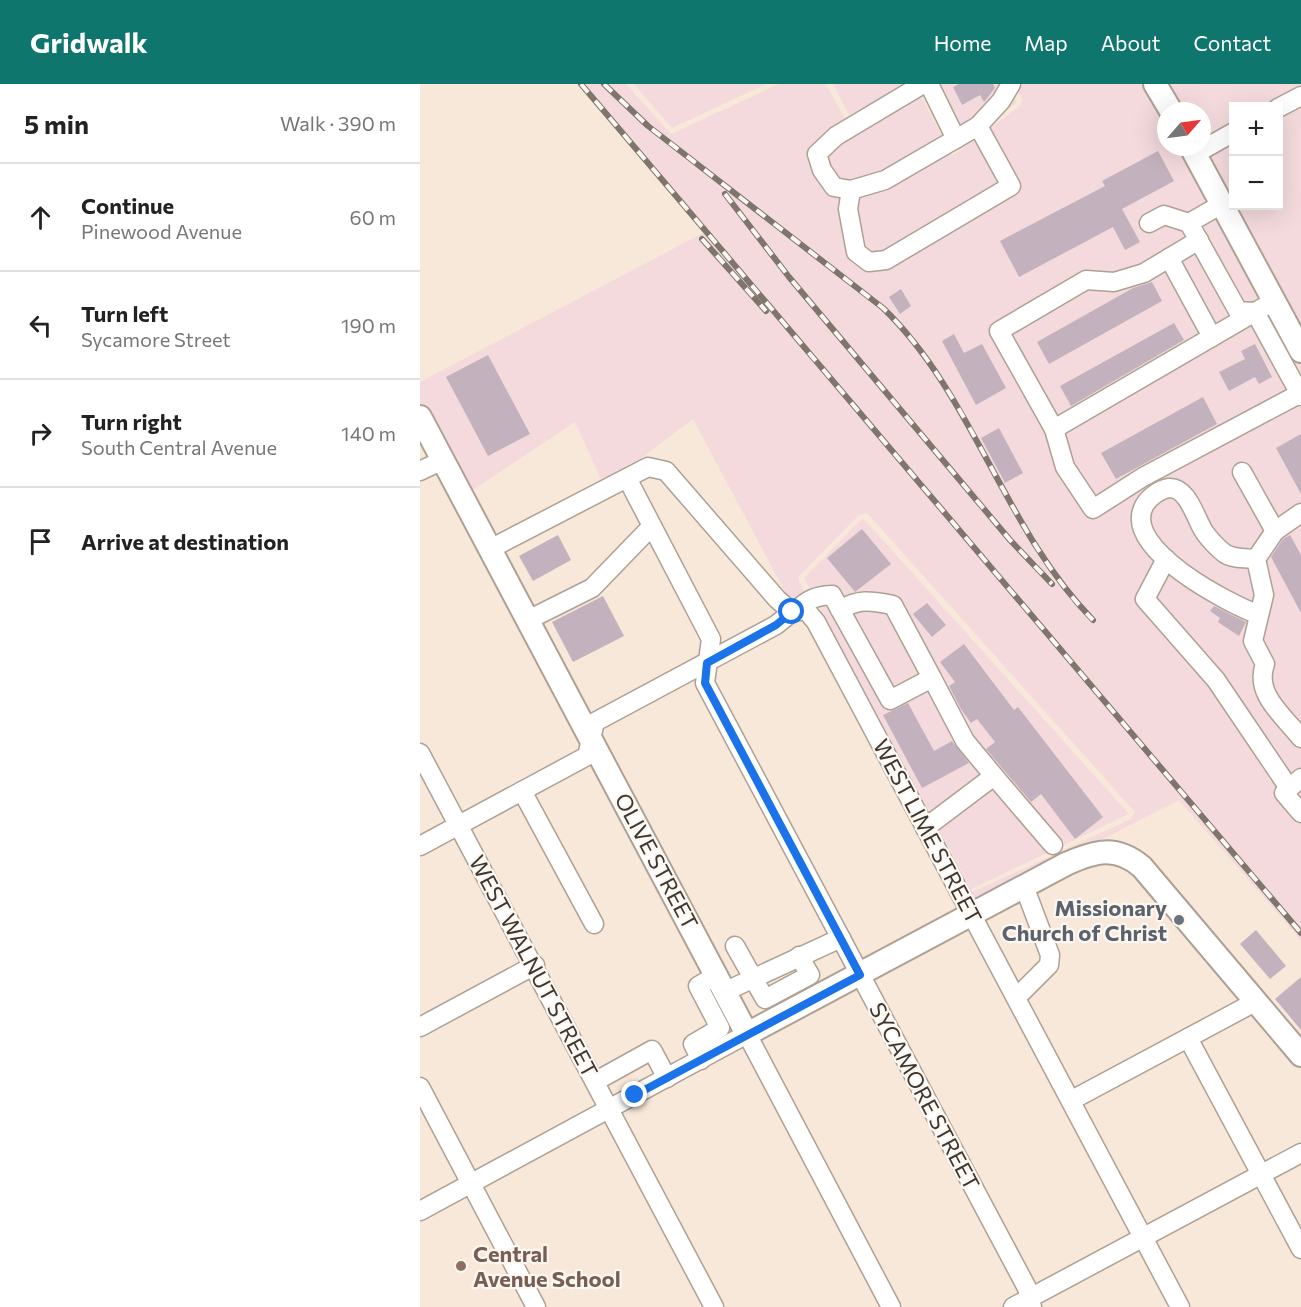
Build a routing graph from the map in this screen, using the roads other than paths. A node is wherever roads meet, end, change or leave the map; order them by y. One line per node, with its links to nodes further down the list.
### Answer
1 (923, 84): 13 (street)
2 (929, 84): 10 (street)
3 (1011, 84): 8 (street)
4 (1155, 84): 6 (main road)
5 (1301, 96): 7 (street)
6 (1166, 102)
7 (1283, 105)
8 (978, 126): 10 (street); 13 (street)
9 (1229, 134): 11 (street)
10 (956, 139): 13 (street)
11 (1211, 142)
12 (1196, 156): 14 (main road)
13 (851, 190)
14 (1222, 204): 16 (street); 19 (main road)
15 (1149, 223): 16 (street)
16 (1189, 223): 17 (street)
17 (1199, 240): 18 (street); 19 (street)
18 (1169, 258): 20 (street); 24 (street)
19 (1265, 307): 20 (street); 21 (main road); 22 (street)
20 (1212, 337): 24 (street)
21 (1301, 351)
22 (1301, 394): 24 (street)
23 (420, 417): 25 (main road, OLIVE STREET)
24 (1054, 429)
25 (443, 460): 26 (street); 32 (main road, OLIVE STREET)
26 (420, 471)
27 (1242, 472): 31 (street)
28 (627, 478): 30 (street, SYCAMORE STREET); 32 (street); 36 (street, WEST LIME STREET)
29 (1301, 513): 31 (street)
30 (652, 526): 38 (street); 39 (street, SYCAMORE STREET)
31 (1275, 531): 34 (street)
32 (490, 549): 38 (main road, OLIVE STREET)
33 (1167, 559): 34 (street); 37 (street); 45 (street)
34 (1256, 559): 37 (street)
35 (840, 610): 36 (street); 40 (street); 40 (street)
36 (794, 611): 39 (street); 49 (street, WEST LIME STREET)
37 (1259, 615): 41 (street)
38 (528, 621): 42 (main road, OLIVE STREET)
39 (707, 663): 42 (street); 55 (street, SYCAMORE STREET)
40 (932, 678): 44 (street)
41 (1301, 738)
42 (591, 739): 46 (street); 61 (main road, OLIVE STREET)
43 (420, 753): 48 (street, WEST WALNUT STREET)
44 (994, 776): 49 (street); 50 (street)
45 (1295, 783): 47 (street)
46 (522, 791): 48 (street); 54 (street)
47 (1301, 813)
48 (459, 826): 51 (street); 58 (street, WEST WALNUT STREET)
49 (925, 828): 53 (street, WEST LIME STREET)
50 (1053, 845)
51 (420, 846)
52 (1024, 886): 53 (main road); 64 (street); 65 (main road)
53 (971, 914): 59 (main road); 64 (street, WEST LIME STREET)
54 (594, 924)
55 (841, 939): 57 (street); 59 (street, SYCAMORE STREET)
56 (735, 946): 60 (street)
57 (799, 956): 62 (street); 63 (street)
58 (534, 965): 66 (street); 73 (street, WEST WALNUT STREET)
59 (860, 975): 62 (main road); 84 (street, SYCAMORE STREET)
60 (752, 978): 61 (street); 63 (street); 63 (street)
61 (722, 983): 67 (main road, OLIVE STREET); 70 (street)
62 (816, 985): 63 (main road)
63 (779, 986): 67 (main road)
64 (1017, 997): 76 (street, WEST LIME STREET)
65 (1255, 1002): 68 (street); 69 (main road)
66 (420, 1027)
67 (747, 1034): 70 (street); 87 (street, OLIVE STREET)
68 (1188, 1038): 76 (street); 79 (street)
69 (1301, 1055)
70 (701, 1060): 72 (street)
71 (621, 1067): 72 (street); 73 (street); 75 (street)
72 (667, 1078): 75 (street)
73 (596, 1081): 77 (street, WEST WALNUT STREET)
74 (420, 1087): 80 (street)
75 (635, 1095): 77 (street)
76 (1072, 1100): 82 (street, WEST LIME STREET)
77 (610, 1109): 80 (street); 86 (street, WEST WALNUT STREET)
78 (1301, 1153): 79 (street)
79 (1262, 1174): 82 (street); 83 (street)
80 (472, 1184): 81 (street); 85 (street)
81 (420, 1211)
82 (1143, 1238): 84 (street); 88 (street, WEST LIME STREET)
83 (1301, 1249)
84 (1025, 1304)
85 (536, 1307)
86 (714, 1307)
87 (891, 1307)
88 (1180, 1307)

